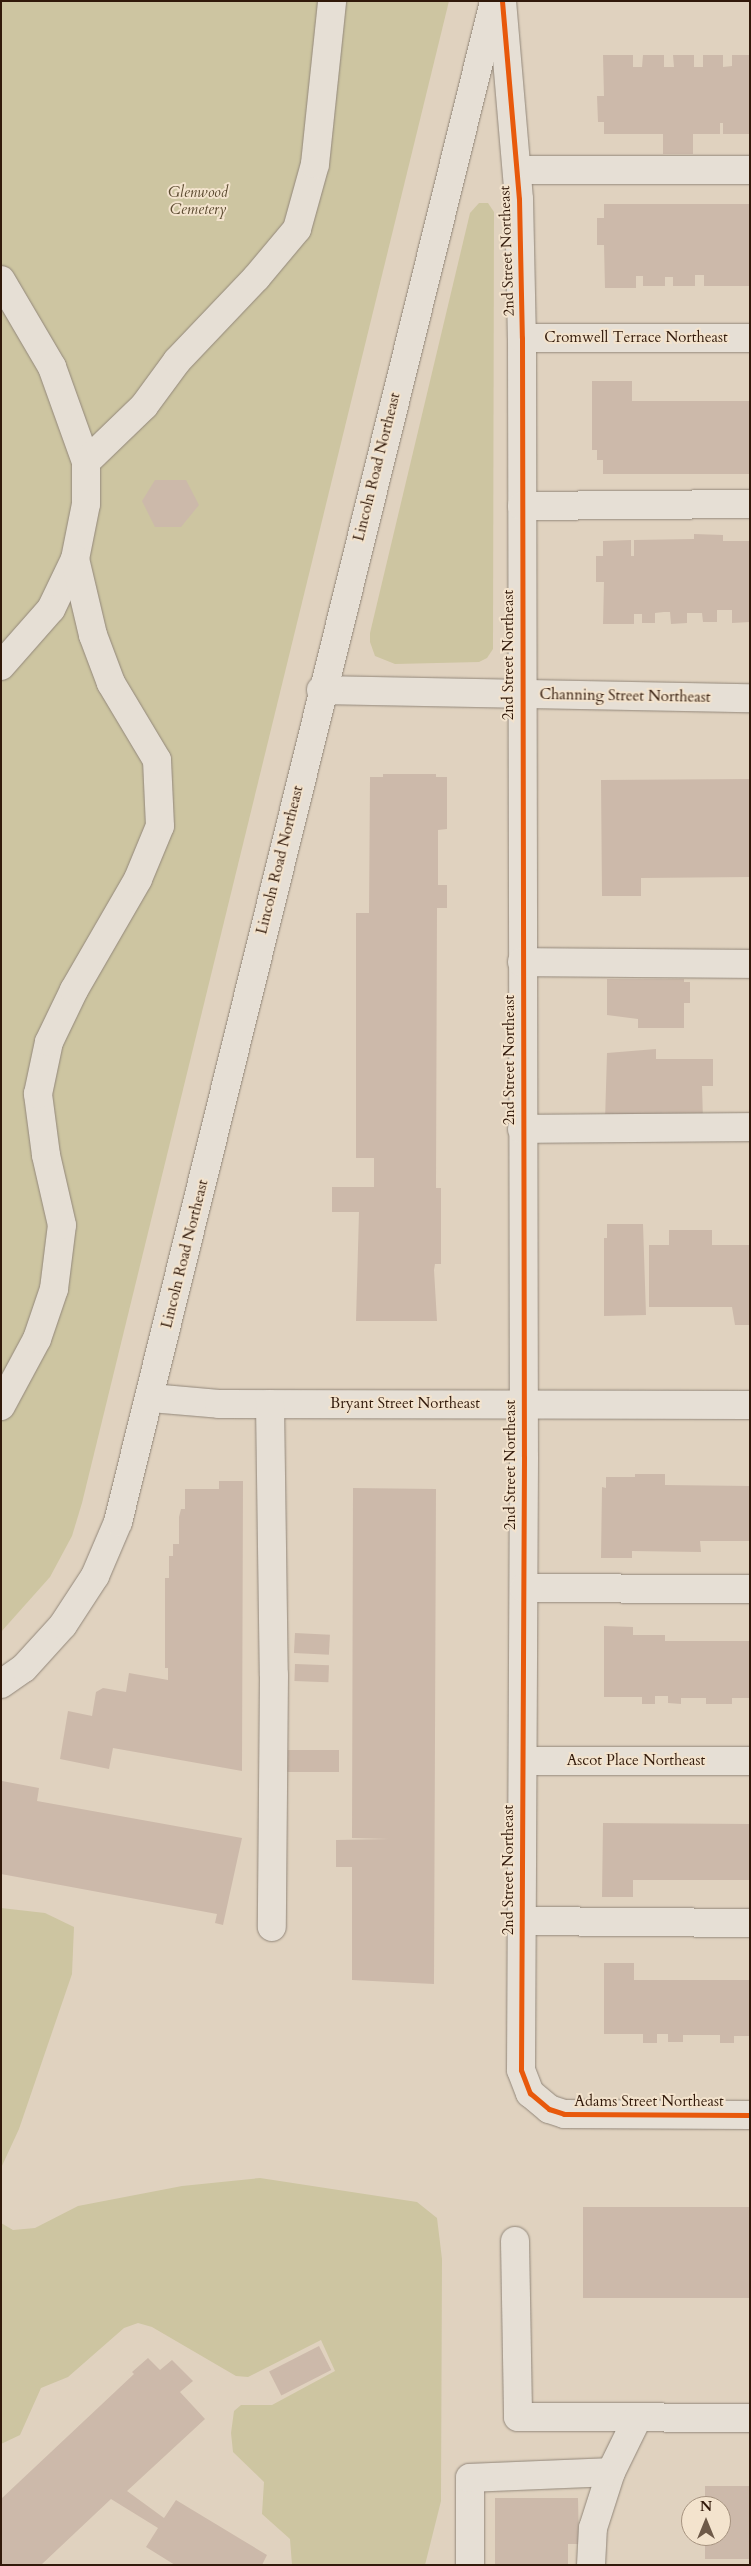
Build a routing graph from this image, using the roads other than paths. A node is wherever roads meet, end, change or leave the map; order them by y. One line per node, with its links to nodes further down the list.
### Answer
1 (332, 1): 9 (street)
2 (494, 1): 14 (street, Lincoln Road Northeast)
3 (502, 1): 4 (street, 2nd Street Northeast)
4 (517, 170): 5 (street); 7 (street, 2nd Street Northeast)
5 (750, 170)
6 (1, 280): 9 (street)
7 (522, 338): 8 (street, Cromwell Terrace Northeast); 11 (street, 2nd Street Northeast)
8 (750, 338)
9 (86, 462): 12 (street)
10 (750, 504): 11 (street)
11 (522, 506): 15 (street, 2nd Street Northeast)
12 (75, 559): 13 (street); 25 (street)
13 (1, 666)
14 (321, 690): 15 (street, Channing Street Northeast); 21 (street, Lincoln Road Northeast)
15 (522, 695): 16 (street, Channing Street Northeast); 17 (street, 2nd Street Northeast)
16 (750, 698)
17 (522, 962): 18 (street); 20 (street, 2nd Street Northeast)
18 (750, 964)
19 (750, 1127): 20 (street)
20 (522, 1130): 23 (street, 2nd Street Northeast)
21 (151, 1398): 22 (street, Bryant Street Northeast); 28 (street, Lincoln Road Northeast)
22 (270, 1404): 23 (street, Bryant Street Northeast); 33 (street)
23 (524, 1404): 24 (street, Bryant Street Northeast); 26 (street, 2nd Street Northeast)
24 (750, 1405)
25 (1, 1406)
26 (524, 1588): 27 (street); 30 (street, 2nd Street Northeast)
27 (750, 1589)
28 (1, 1684)
29 (750, 1761): 30 (street, Ascot Place Northeast)
30 (523, 1762): 31 (street, 2nd Street Northeast)
31 (522, 1921): 32 (street); 34 (street, 2nd Street Northeast)
32 (750, 1923)
33 (272, 1928)
34 (549, 2109): 35 (street, Adams Street Northeast)
35 (750, 2115)
36 (515, 2241): 37 (street)
37 (638, 2417): 38 (street); 39 (street)
38 (750, 2418)
39 (611, 2472): 40 (street); 41 (street)
40 (470, 2565)
41 (591, 2565)

